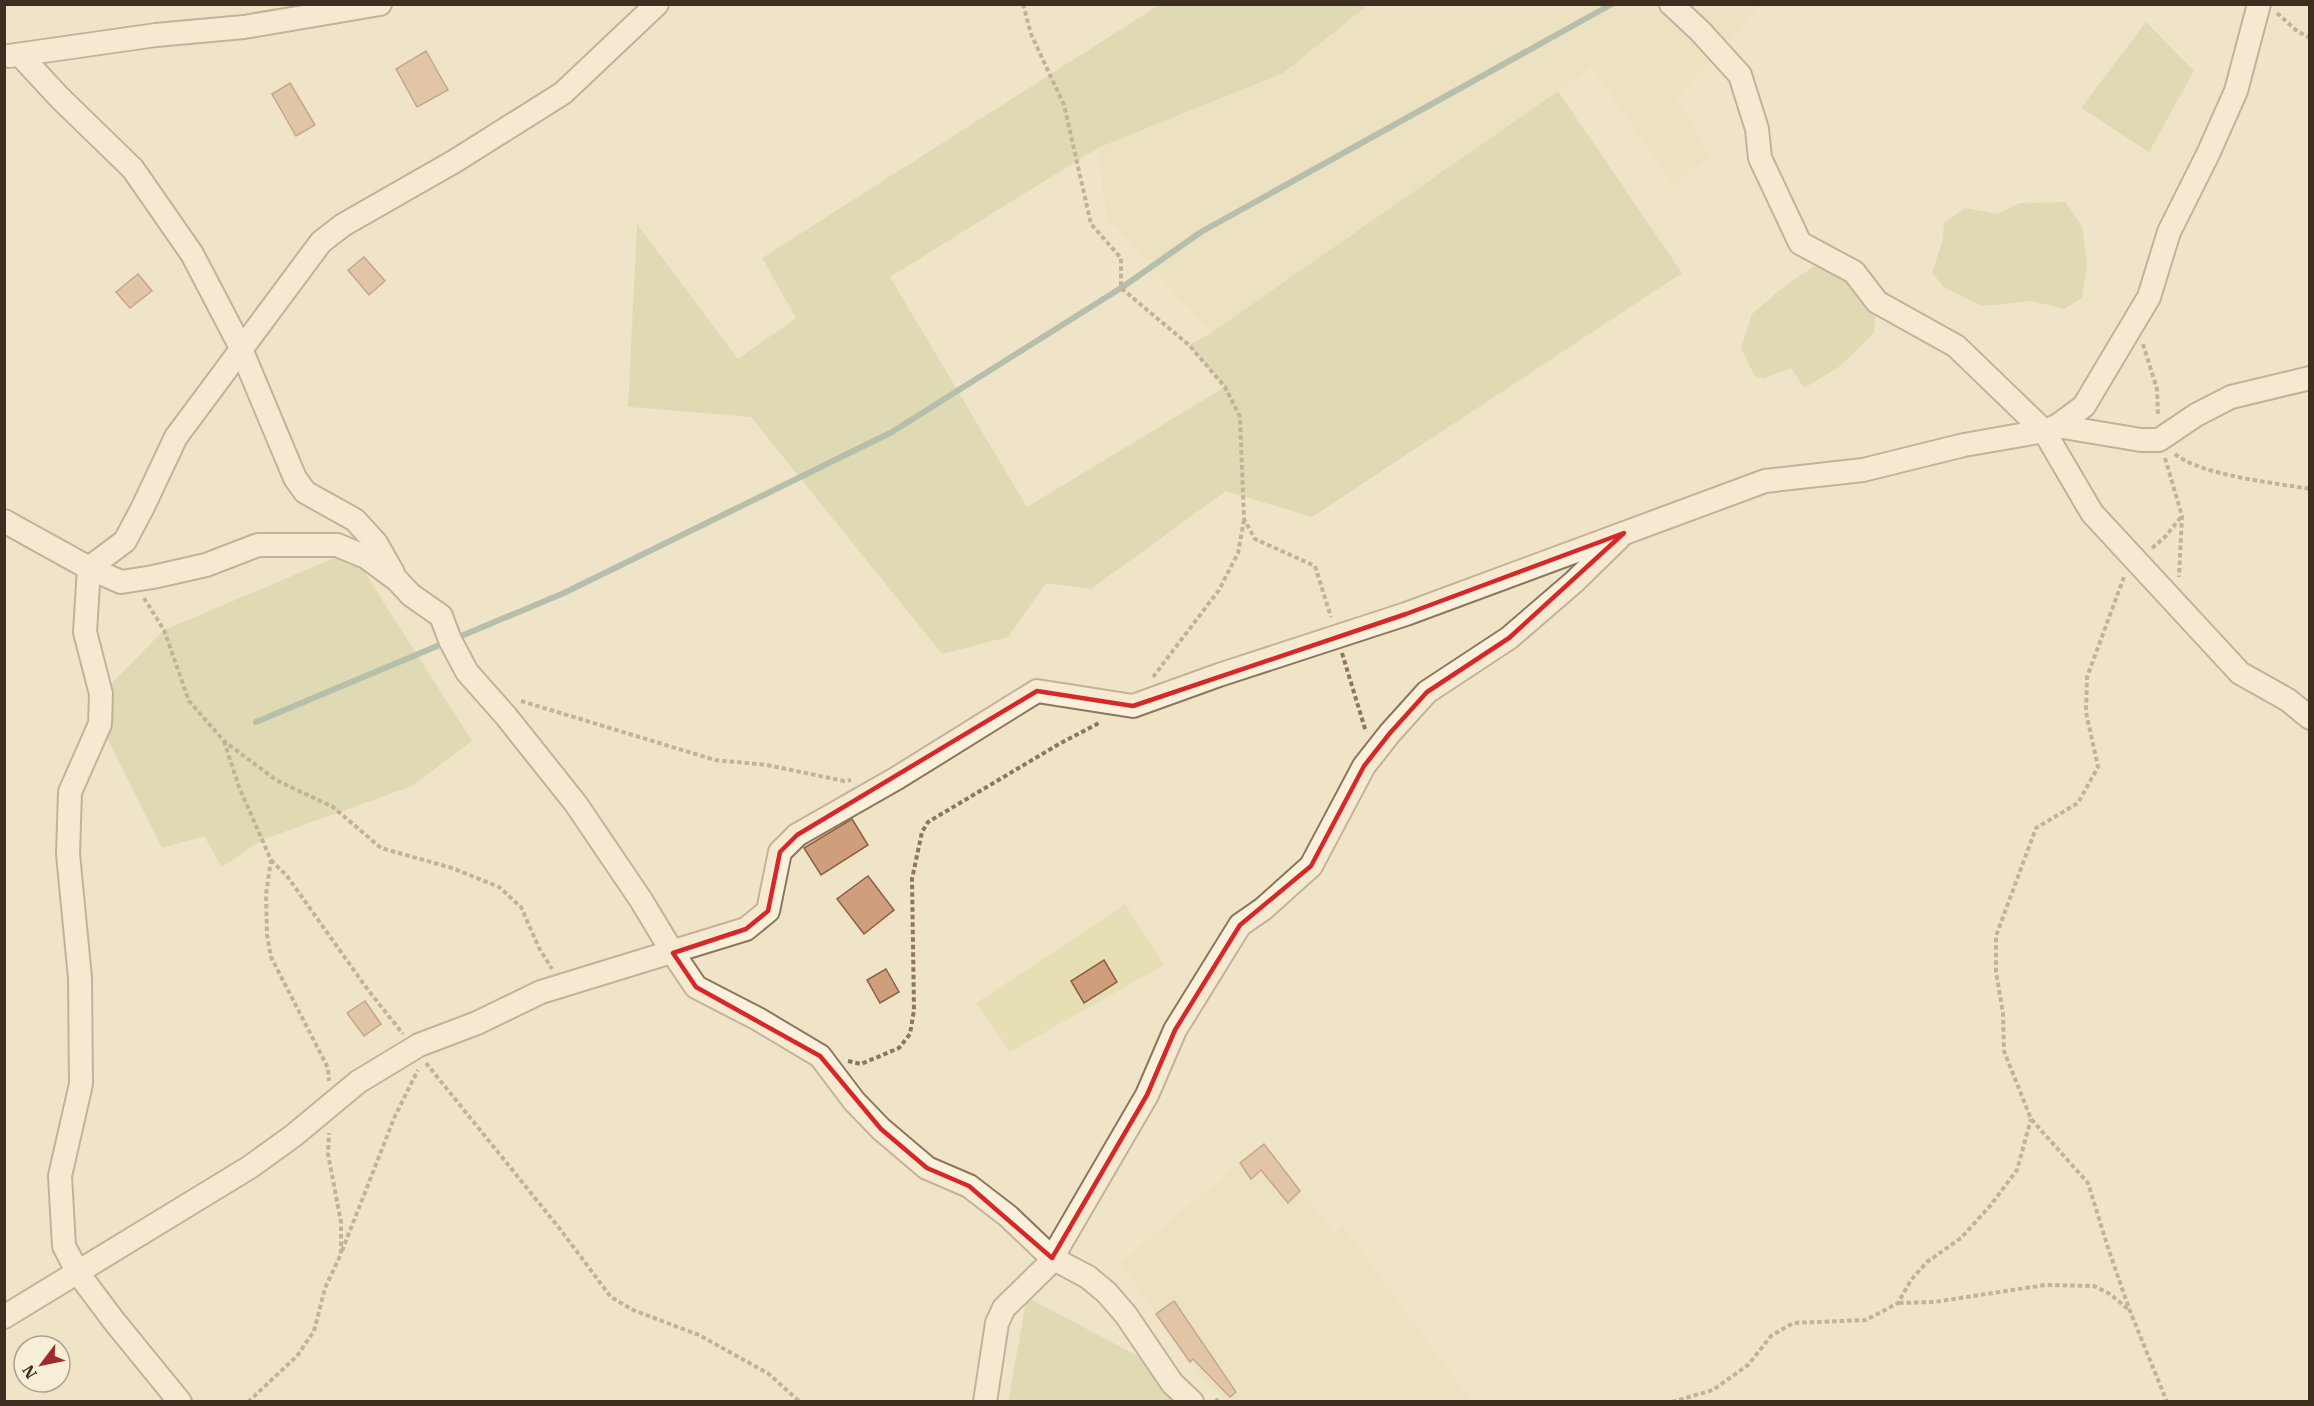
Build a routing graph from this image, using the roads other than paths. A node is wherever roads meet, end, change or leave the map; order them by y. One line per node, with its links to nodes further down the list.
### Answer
1 (381, 4): 5 (street)
2 (657, 4): 6 (street)
3 (1671, 4): 8 (street)
4 (2267, 8): 8 (street)
5 (12, 56): 6 (street)
6 (241, 349): 11 (street); 12 (street)
7 (2310, 378): 8 (street)
8 (2051, 428): 10 (street); 13 (street)
9 (4, 521): 11 (street)
10 (1624, 533): 14 (street); 15 (street)
11 (89, 567): 12 (street); 16 (street)
12 (397, 580): 14 (street)
13 (2310, 718)
14 (673, 953): 15 (street); 16 (street)
15 (1052, 1258): 19 (street); 20 (street)
16 (78, 1273): 17 (street); 18 (street)
17 (4, 1317)
18 (180, 1401)
19 (985, 1401)
20 (1192, 1401)

